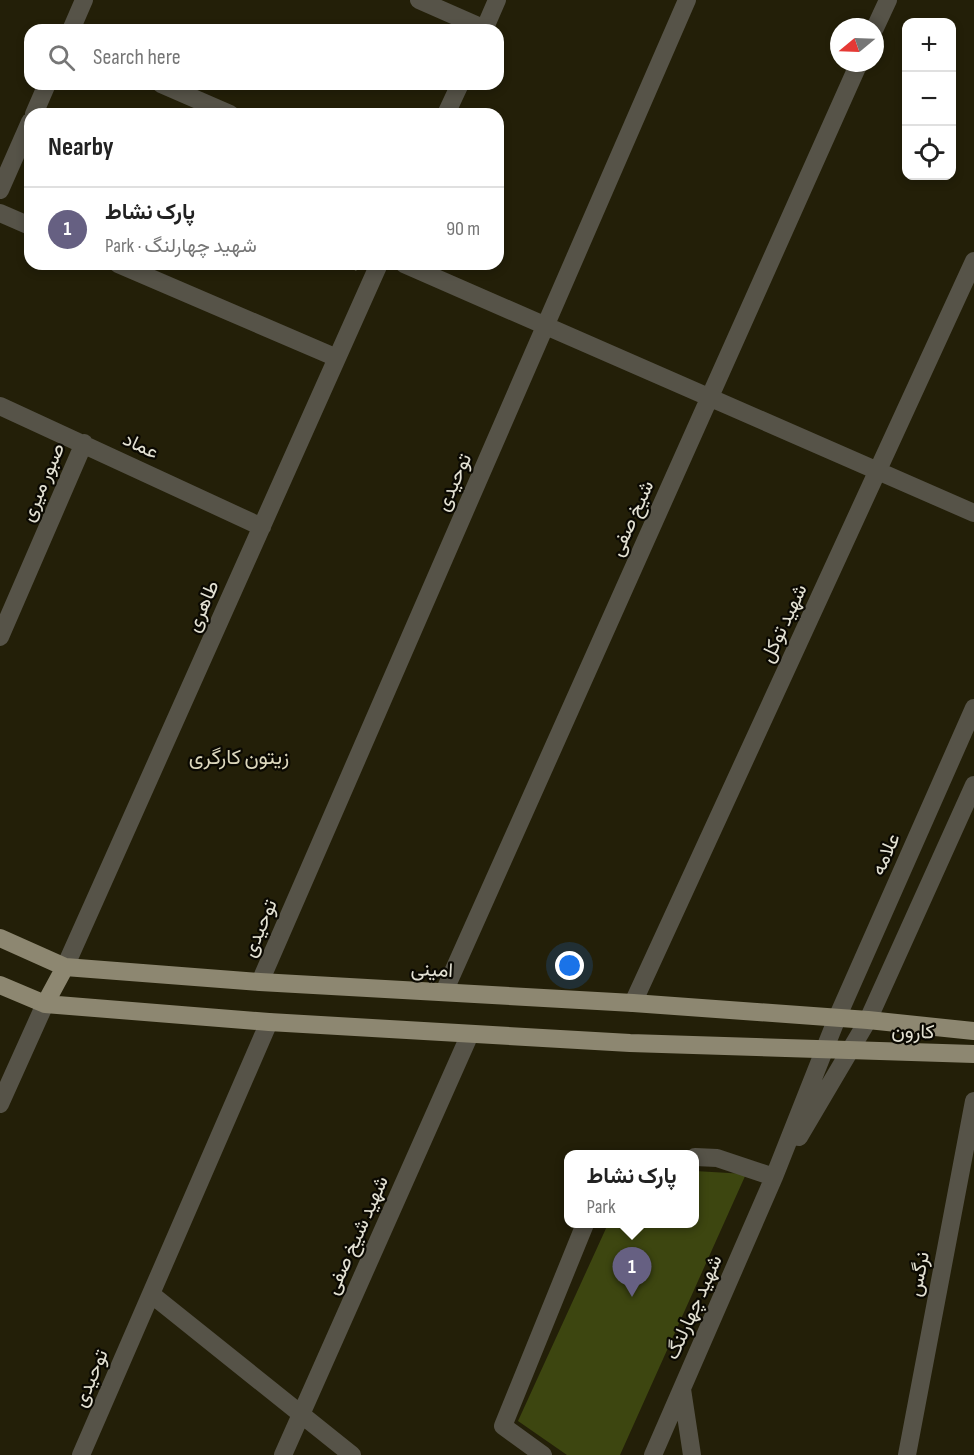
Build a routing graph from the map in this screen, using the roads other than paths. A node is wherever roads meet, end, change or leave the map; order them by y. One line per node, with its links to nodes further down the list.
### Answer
1 (84, 0): 7 (street)
2 (419, 0): 8 (street)
3 (497, 0): 9 (street)
4 (687, 0): 25 (street, توحیدی)
5 (888, 0): 6 (street)
6 (880, 18)
7 (74, 24)
8 (473, 24)
9 (486, 24)
10 (855, 72): 27 (street, شیخ صفی)
11 (44, 90): 14 (street)
12 (175, 90): 15 (street)
13 (457, 90): 16 (street)
14 (37, 108)
15 (216, 108)
16 (449, 108)
17 (24, 136): 18 (street)
18 (0, 190)
19 (0, 213): 20 (street)
20 (24, 223)
21 (974, 261): 30 (street, شهید توکل)
22 (132, 270): 26 (street)
23 (376, 270): 26 (street, طاهری)
24 (418, 270): 25 (street)
25 (546, 326): 27 (street); 38 (street, توحیدی)
26 (337, 358): 32 (street, طاهری)
27 (710, 397): 30 (street); 40 (street, شیخ صفی)
28 (0, 406): 29 (street, عماد)
29 (84, 443): 32 (street, عماد); 33 (street, صبور میری)
30 (878, 471): 31 (street); 41 (street, شهید توکل)
31 (974, 513)
32 (262, 526): 37 (street, طاهری)
33 (0, 638)
34 (974, 708): 43 (street, علامه)
35 (974, 785): 44 (street)
36 (0, 938): 37 (main road, امینی)
37 (65, 967): 38 (main road, امینی); 42 (main road)
38 (261, 982): 40 (main road, امینی)
39 (0, 985): 42 (main road)
40 (444, 992): 41 (main road, امینی)
41 (633, 1003): 43 (main road, امینی)
42 (45, 1004): 45 (main road); 52 (street)
43 (837, 1018): 44 (main road, امینی); 48 (street, علامه)
44 (868, 1020): 46 (main road, کارون); 49 (street)
45 (268, 1022): 47 (main road); 56 (street, توحیدی)
46 (974, 1031)
47 (471, 1034): 48 (main road); 58 (street, شهید شیخ صفی)
48 (824, 1051): 49 (main road); 54 (street, علامه)
49 (851, 1052): 50 (main road, کارون); 54 (street)
50 (974, 1054)
51 (974, 1101): 65 (street, نرگس)
52 (0, 1104)
53 (699, 1157): 54 (street)
54 (774, 1177): 57 (street, شهید چهارلنگ)
55 (583, 1228): 62 (street)
56 (151, 1294): 58 (street); 59 (street, توحیدی)
57 (682, 1389): 63 (street, شهید چهارلنگ); 64 (street)
58 (301, 1414): 60 (street, شهید شیخ صفی); 61 (street)
59 (81, 1455)
60 (283, 1455)
61 (352, 1455)
62 (543, 1455)
63 (653, 1455)
64 (692, 1455)
65 (907, 1455)

